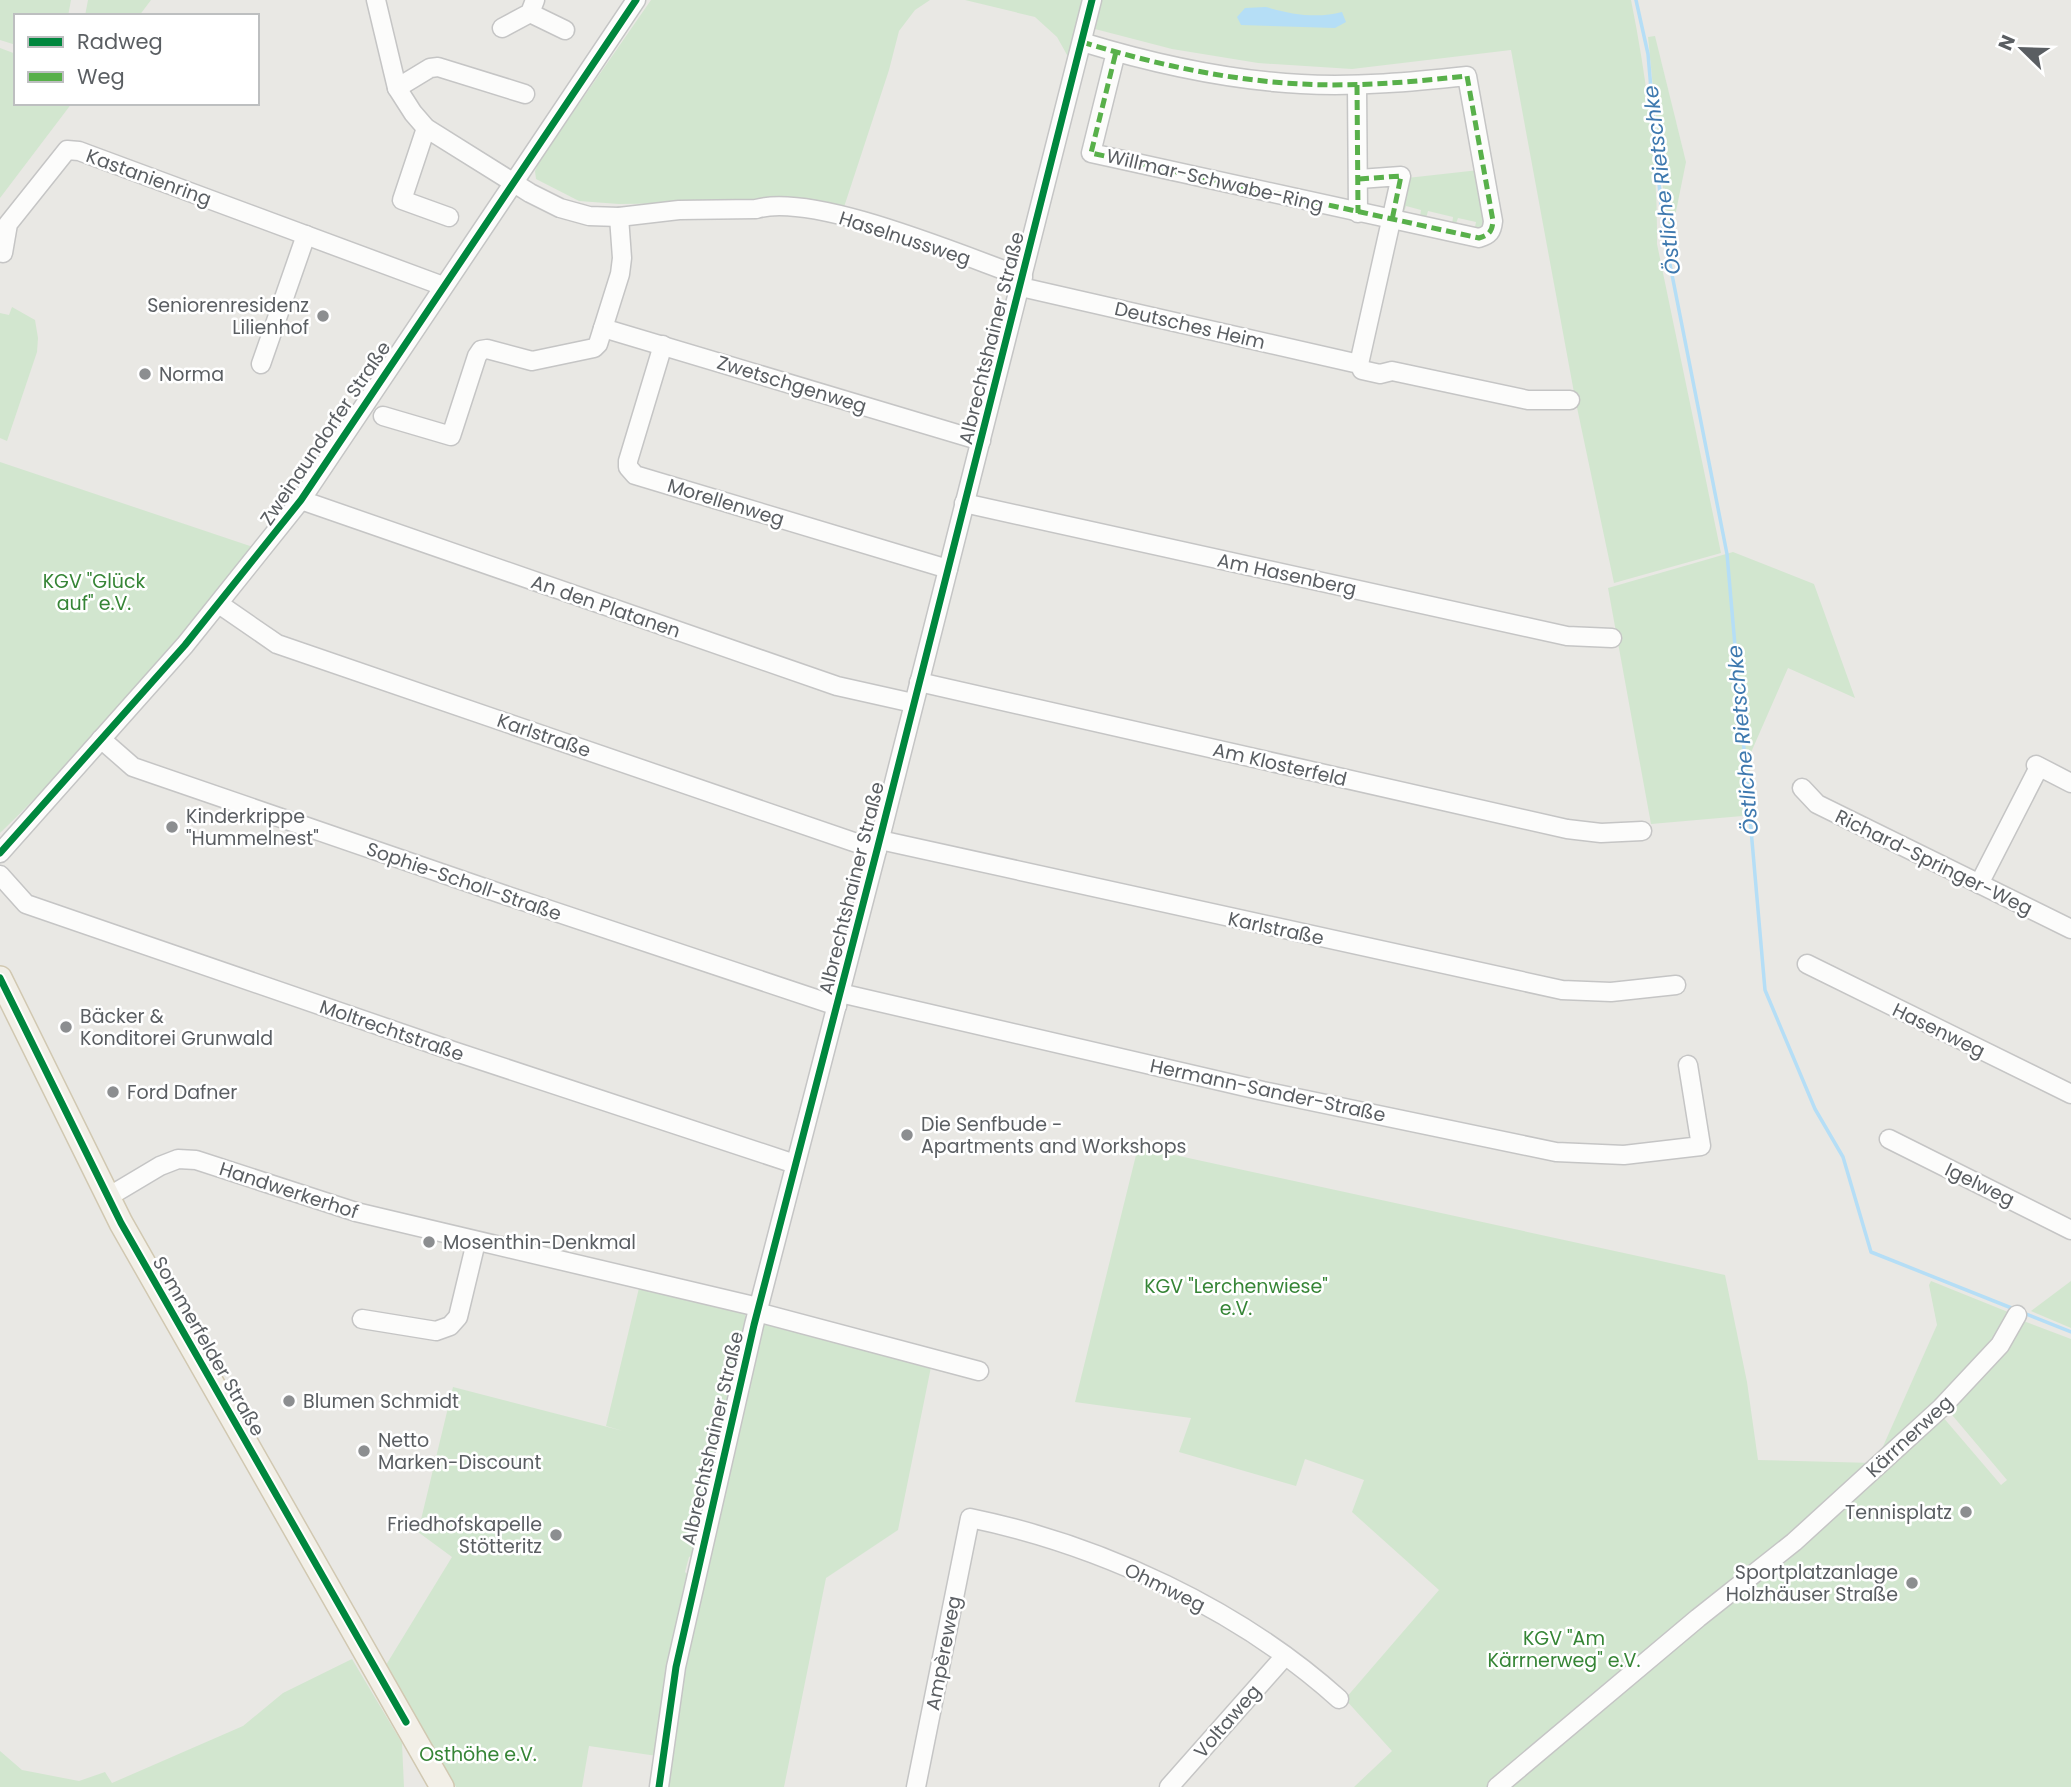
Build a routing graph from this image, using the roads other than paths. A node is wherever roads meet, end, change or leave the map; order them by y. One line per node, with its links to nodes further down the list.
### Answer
1 (376, 0): 10 (street, Haselnussweg)
2 (636, 0): 14 (street, Zweinaundorfer Straße)
3 (1092, 0): 7 (street, Albrechtshainer Straße)
4 (533, 7): 5 (street); 6 (street)
5 (502, 28)
6 (565, 30)
7 (1082, 42): 8 (street, Willmar-Schwabe-Ring); 21 (street, Albrechtshainer Straße)
8 (1116, 52): 9 (street, Willmar-Schwabe-Ring); 15 (street, Willmar-Schwabe-Ring)
9 (1357, 85): 13 (street); 18 (street, Willmar-Schwabe-Ring)
10 (397, 88): 11 (street); 12 (street, Haselnussweg)
11 (525, 94)
12 (426, 128): 14 (street, Haselnussweg); 16 (street)
13 (1359, 179): 15 (street); 18 (street)
14 (513, 183): 17 (street, Haselnussweg); 22 (street, Zweinaundorfer Straße)
15 (1359, 213): 18 (street, Willmar-Schwabe-Ring)
16 (449, 217)
17 (619, 217): 21 (street, Haselnussweg); 23 (street)
18 (1392, 220): 25 (street)
19 (306, 235): 20 (street, Kastanienring); 22 (street, Kastanienring); 26 (street)
20 (3, 253)
21 (1022, 282): 25 (street, Deutsches Heim); 29 (street, Albrechtshainer Straße)
22 (443, 286): 30 (street, Zweinaundorfer Straße)
23 (603, 328): 24 (street, Zwetschgenweg); 28 (street)
24 (663, 345): 29 (street, Zwetschgenweg); 32 (street, Morellenweg)
25 (1360, 360): 27 (street, Deutsches Heim)
26 (261, 364)
27 (1570, 400)
28 (383, 416)
29 (981, 441): 31 (street, Albrechtshainer Straße)
30 (301, 500): 33 (street, Zweinaundorfer Straße); 36 (street, An den Platanen)
31 (964, 503): 32 (street, Albrechtshainer Straße); 34 (street, Am Hasenberg)
32 (948, 569): 35 (street, Albrechtshainer Straße)
33 (219, 604): 37 (street, Zweinaundorfer Straße); 41 (street, Karlstraße)
34 (1612, 638)
35 (919, 682): 36 (street, Albrechtshainer Straße); 40 (street, Am Klosterfeld)
36 (913, 703): 41 (street, Albrechtshainer Straße)
37 (101, 739): 42 (street, Zweinaundorfer Straße); 49 (street, Sophie-Scholl-Straße)
38 (2071, 783): 44 (street)
39 (1802, 789): 44 (street, Richard-Springer-Weg)
40 (1642, 831)
41 (879, 845): 48 (street, Karlstraße); 49 (street, Albrechtshainer Straße)
42 (0, 853)
43 (0, 875): 53 (street, Moltrechtstraße)
44 (1979, 884): 45 (street, Richard-Springer-Weg)
45 (2071, 929)
46 (1807, 964): 51 (street, Hasenweg)
47 (0, 978): 54 (main road, Sommerfelder Straße)
48 (1676, 985)
49 (838, 999): 50 (street, Hermann-Sander-Straße); 53 (street, Albrechtshainer Straße)
50 (1688, 1065)
51 (2071, 1094)
52 (1889, 1139): 55 (street, Igelweg)
53 (795, 1164): 57 (street, Albrechtshainer Straße)
54 (108, 1197): 56 (street, Handwerkerhof); 64 (main road, Sommerfelder Straße)
55 (2071, 1230)
56 (477, 1242): 57 (street, Handwerkerhof); 59 (street)
57 (758, 1310): 60 (street, Albrechtshainer Straße); 65 (street, Albrechtshainer Straße)
58 (2017, 1315): 68 (street, Kärrnerweg)
59 (362, 1319)
60 (979, 1371)
61 (970, 1518): 62 (street, Ohmweg); 66 (street, Ampèreweg)
62 (1285, 1656): 63 (street, Ohmweg); 67 (street, Voltaweg)
63 (1339, 1699)
64 (442, 1787)
65 (659, 1787)
66 (916, 1787)
67 (1169, 1787)
68 (1497, 1787)

